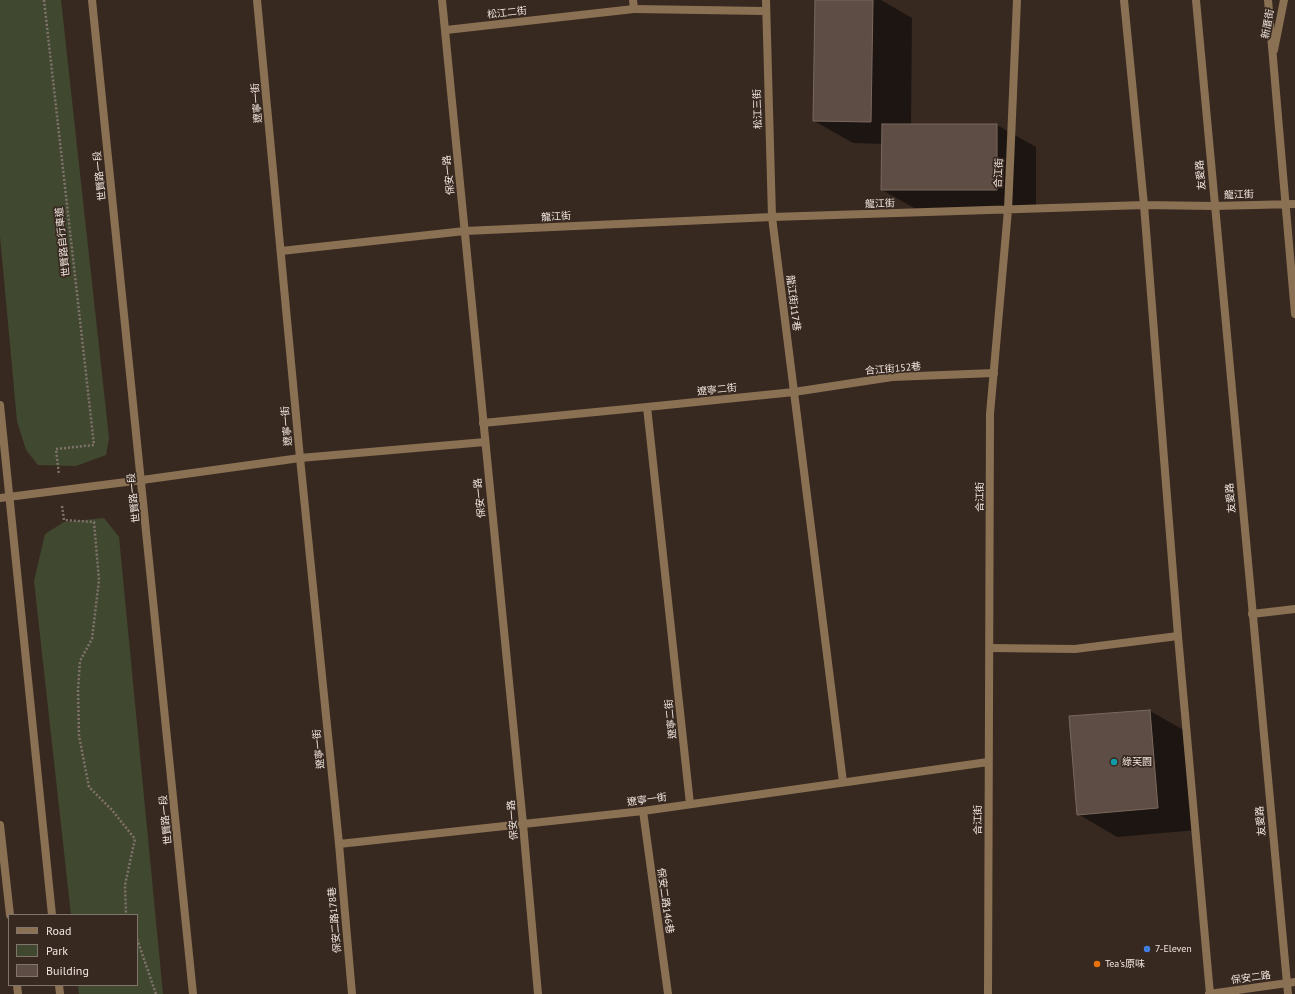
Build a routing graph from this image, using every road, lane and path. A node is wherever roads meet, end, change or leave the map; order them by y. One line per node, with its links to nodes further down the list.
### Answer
1 (44, 0): 31 (path, 世賢路自行車道)
2 (92, 0): 33 (street, 世賢路一段)
3 (257, 0): 23 (street, 遼寧一街)
4 (442, 0): 14 (street, 保安一路)
5 (633, 0): 12 (street)
6 (766, 0): 13 (street, 松江三街)
7 (1017, 0): 20 (street, 合江街)
8 (1124, 0): 18 (street)
9 (1196, 0): 19 (street, 友愛路)
10 (1268, 0): 15 (street)
11 (1284, 0): 15 (street, 新厝街)
12 (634, 9): 13 (street, 松江二街); 14 (street, 松江二街)
13 (765, 11): 21 (street, 松江三街)
14 (446, 30): 22 (street, 保安一路)
15 (1273, 53): 16 (street)
16 (1285, 204): 17 (street, 龍江街); 19 (street, 龍江街); 24 (street)
17 (1295, 204)
18 (1144, 205): 19 (street, 龍江街); 20 (street, 龍江街); 39 (street)
19 (1214, 206): 38 (street, 友愛路)
20 (1008, 210): 21 (street, 龍江街); 25 (street, 合江街)
21 (772, 217): 22 (street, 龍江街); 26 (street, 龍江街117巷)
22 (465, 231): 23 (street, 龍江街); 29 (street, 保安一路)
23 (281, 251): 32 (street, 遼寧一街)
24 (1295, 314)
25 (994, 373): 26 (street, 合江街152巷); 40 (street, 合江街)
26 (794, 392): 28 (street, 遼寧二街); 42 (street)
27 (0, 405): 34 (street)
28 (647, 407): 29 (street); 43 (street, 遼寧二街)
29 (483, 423): 30 (street, 保安一路)
30 (485, 442): 32 (street); 45 (street, 保安一路)
31 (56, 449)
32 (300, 458): 33 (street); 47 (street, 遼寧一街)
33 (142, 480): 34 (street); 54 (street, 世賢路一段)
34 (9, 497): 35 (street); 49 (street)
35 (0, 498)
36 (64, 520): 50 (path)
37 (1295, 609): 38 (street)
38 (1252, 614): 52 (street, 友愛路)
39 (1178, 636): 40 (street); 59 (street)
40 (990, 648): 41 (street, 合江街)
41 (988, 762): 42 (street, 遼寧一街); 58 (street, 合江街)
42 (844, 782): 43 (street, 遼寧一街)
43 (690, 804): 44 (street, 遼寧一街)
44 (643, 811): 45 (street, 遼寧一街); 57 (street, 保安二路146巷)
45 (523, 824): 47 (street, 遼寧一街); 56 (street, 保安一路)
46 (0, 825): 48 (street)
47 (339, 844): 55 (street, 保安二路178巷)
48 (10, 914)
49 (52, 914)
50 (126, 914)
51 (138, 943): 53 (path)
52 (1291, 982): 59 (street, 保安二路); 60 (street, 友愛路)
53 (156, 994)
54 (193, 994)
55 (352, 994)
56 (538, 994)
57 (668, 994)
58 (988, 994)
59 (1210, 994)
60 (1288, 994)

